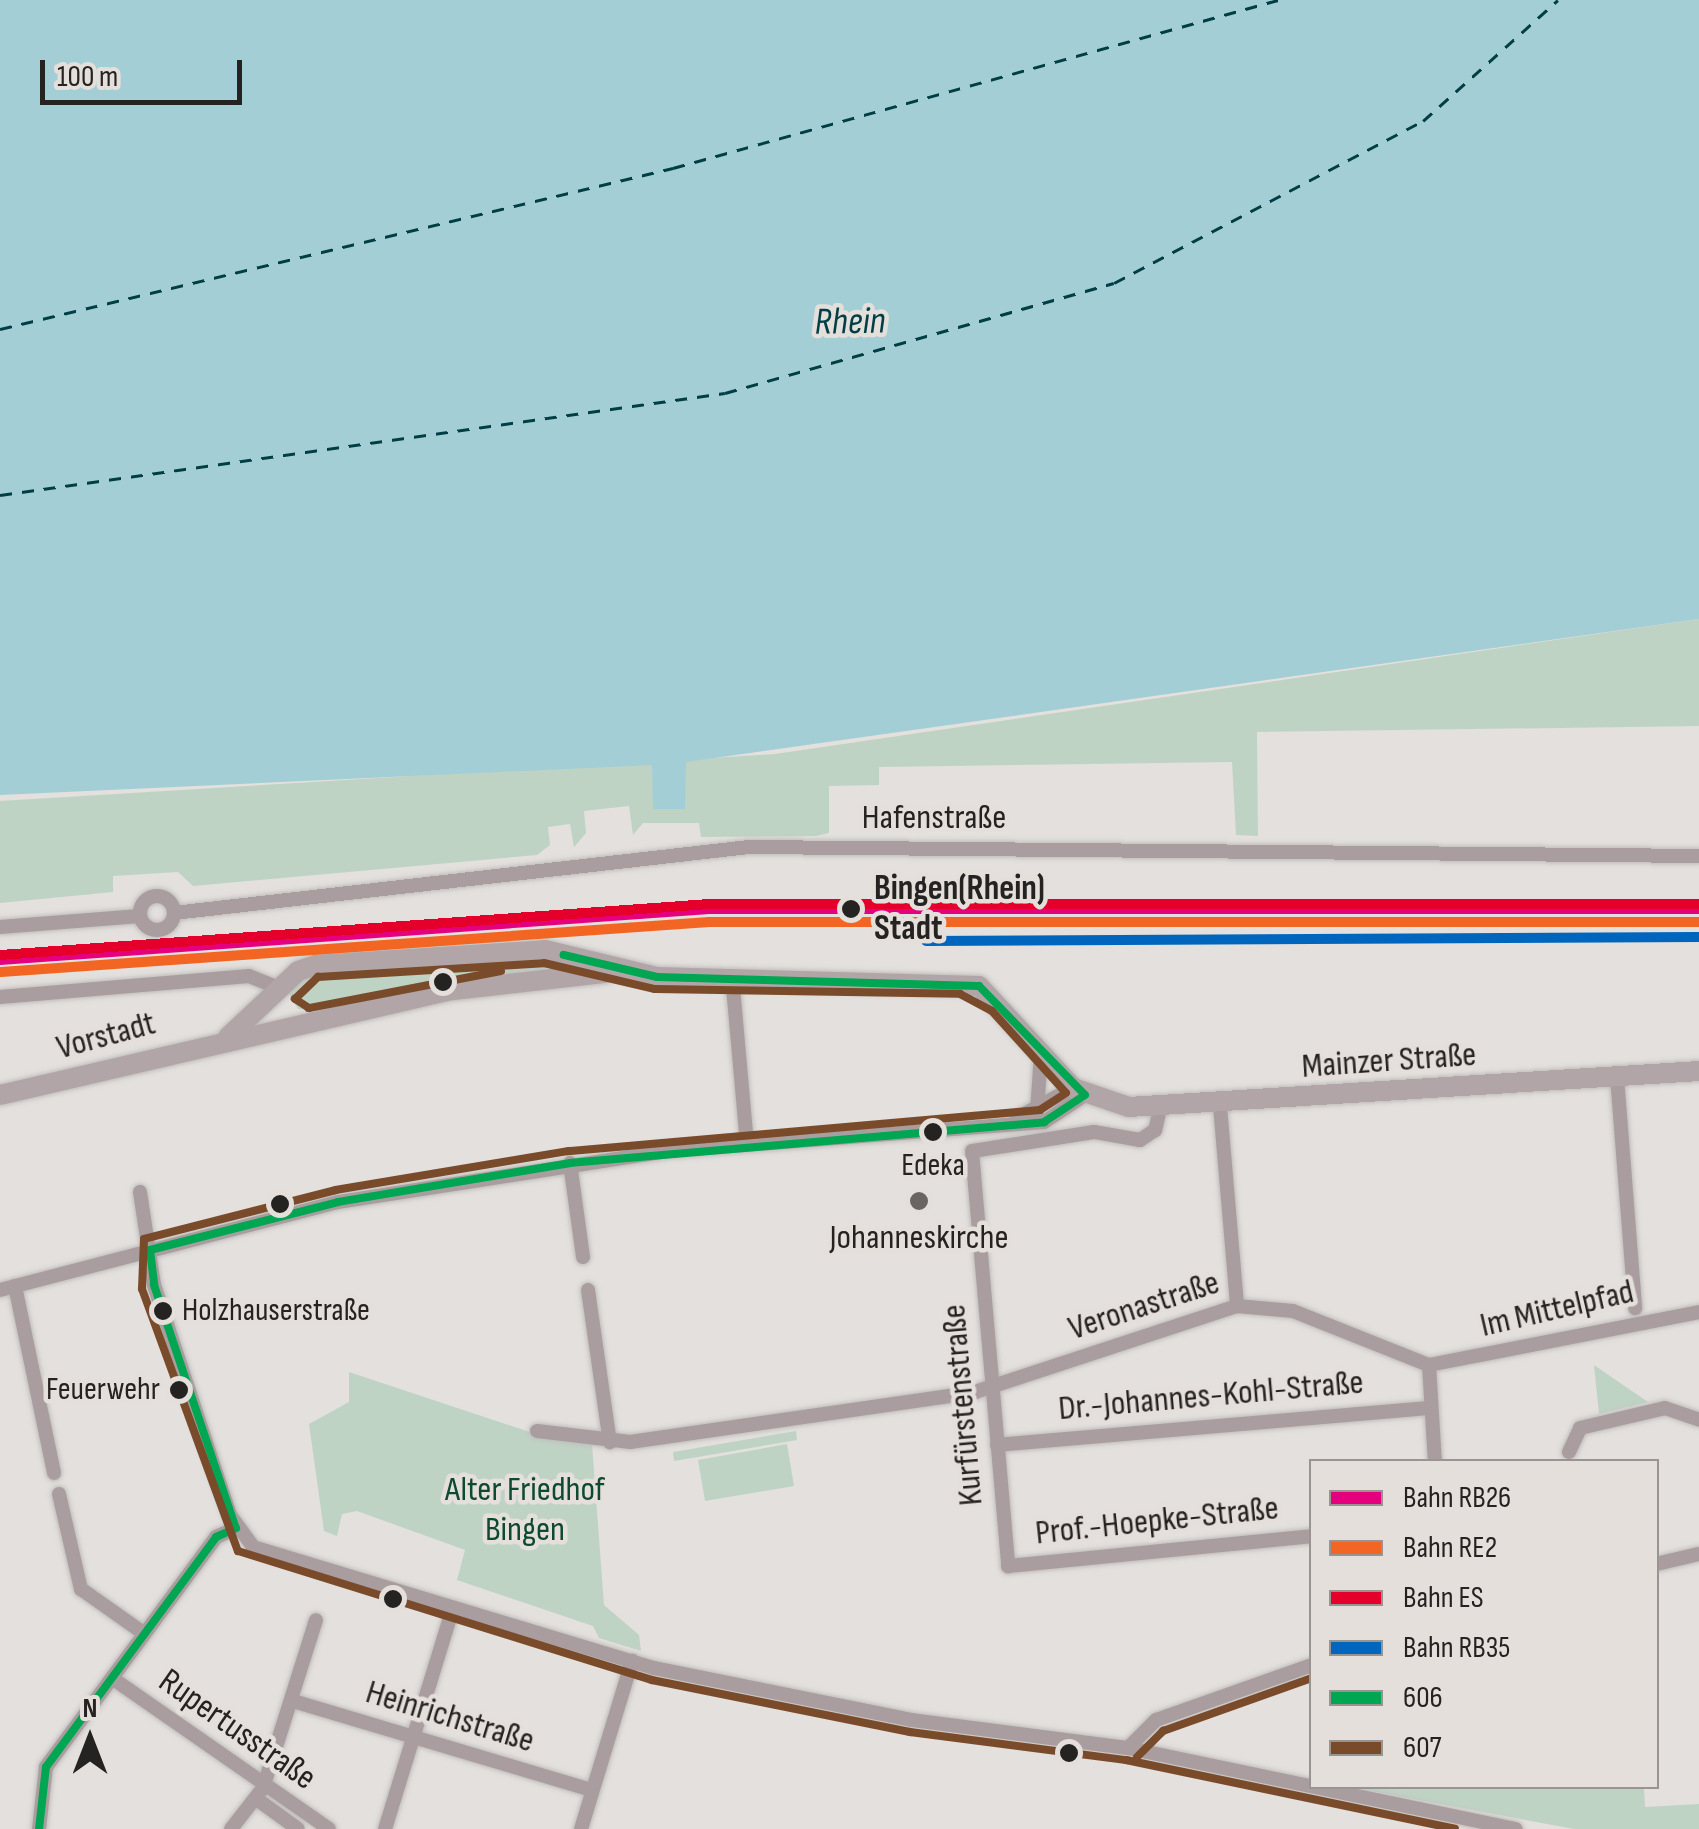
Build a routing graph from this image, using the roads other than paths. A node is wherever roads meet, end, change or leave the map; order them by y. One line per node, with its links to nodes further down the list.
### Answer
1 (1699, 856): 2 (street, Hafenstraße)
2 (174, 913): 3 (street, Hafenstraße); 3 (street, Hafenstraße)
3 (140, 916): 4 (street)
4 (0, 927)
5 (545, 950): 6 (main road, Vorstadt); 7 (main road); 9 (main road, Vorstadt)
6 (627, 973): 7 (main road, Vorstadt); 8 (main road, Vorstadt)
7 (550, 975): 11 (main road, Vorstadt)
8 (732, 976): 13 (main road, Vorstadt); 22 (street)
9 (281, 989): 10 (street); 11 (main road); 12 (main road, Vorstadt)
10 (0, 997)
11 (309, 1020): 12 (main road, Vorstadt)
12 (228, 1037): 17 (main road, Vorstadt)
13 (1041, 1054): 16 (main road, Vorstadt); 20 (street)
14 (1699, 1071): 15 (main road, Mainzer Straße)
15 (1618, 1077): 18 (main road, Mainzer Straße); 30 (street)
16 (1080, 1092): 19 (main road, Mainzer Straße); 20 (street); 21 (street)
17 (0, 1096)
18 (1220, 1106): 19 (main road, Mainzer Straße); 29 (street)
19 (1160, 1109): 33 (street, Kurfürstenstraße)
20 (1036, 1112): 21 (street)
21 (1005, 1121): 22 (street)
22 (747, 1143): 23 (street)
23 (570, 1163): 25 (street); 26 (street)
24 (140, 1192): 25 (street)
25 (150, 1250): 27 (street); 43 (street)
26 (584, 1256)
27 (8, 1288): 41 (street)
28 (588, 1290): 37 (street)
29 (1237, 1306): 32 (street, Veronastraße); 33 (street, Veronastraße)
30 (1635, 1308)
31 (1699, 1312): 32 (street, Im Mittelpfad)
32 (1429, 1366): 34 (street)
33 (992, 1389): 37 (street); 38 (street, Kurfürstenstraße)
34 (1430, 1408): 38 (street, Dr.-Johannes-Kohl-Straße); 40 (street)
35 (1699, 1420): 39 (street)
36 (537, 1431): 37 (street)
37 (610, 1442)
38 (996, 1445): 47 (street, Kurfürstenstraße)
39 (1569, 1452)
40 (1435, 1459)
41 (54, 1474)
42 (59, 1494): 50 (street)
43 (236, 1528): 48 (street); 50 (street)
44 (1309, 1536): 47 (street, Prof.-Hoepke-Straße)
45 (1699, 1554): 46 (street)
46 (1659, 1563)
47 (1008, 1566)
48 (453, 1608): 51 (street); 55 (street)
49 (316, 1620): 54 (street)
50 (142, 1632): 53 (street)
51 (632, 1661): 56 (street); 59 (street)
52 (1309, 1666): 56 (street)
53 (112, 1678): 60 (street, Rupertusstraße); 61 (street)
54 (293, 1701): 55 (street, Heinrichstraße); 60 (street)
55 (413, 1737): 59 (street, Heinrichstraße); 65 (street)
56 (1128, 1748): 57 (street)
57 (1309, 1786)
58 (1324, 1789): 67 (street)
59 (591, 1790): 66 (street)
60 (261, 1794): 62 (street); 63 (street); 64 (street, Rupertusstraße)
61 (39, 1829)
62 (231, 1829)
63 (298, 1829)
64 (329, 1829)
65 (385, 1829)
66 (581, 1829)
67 (1516, 1829)

